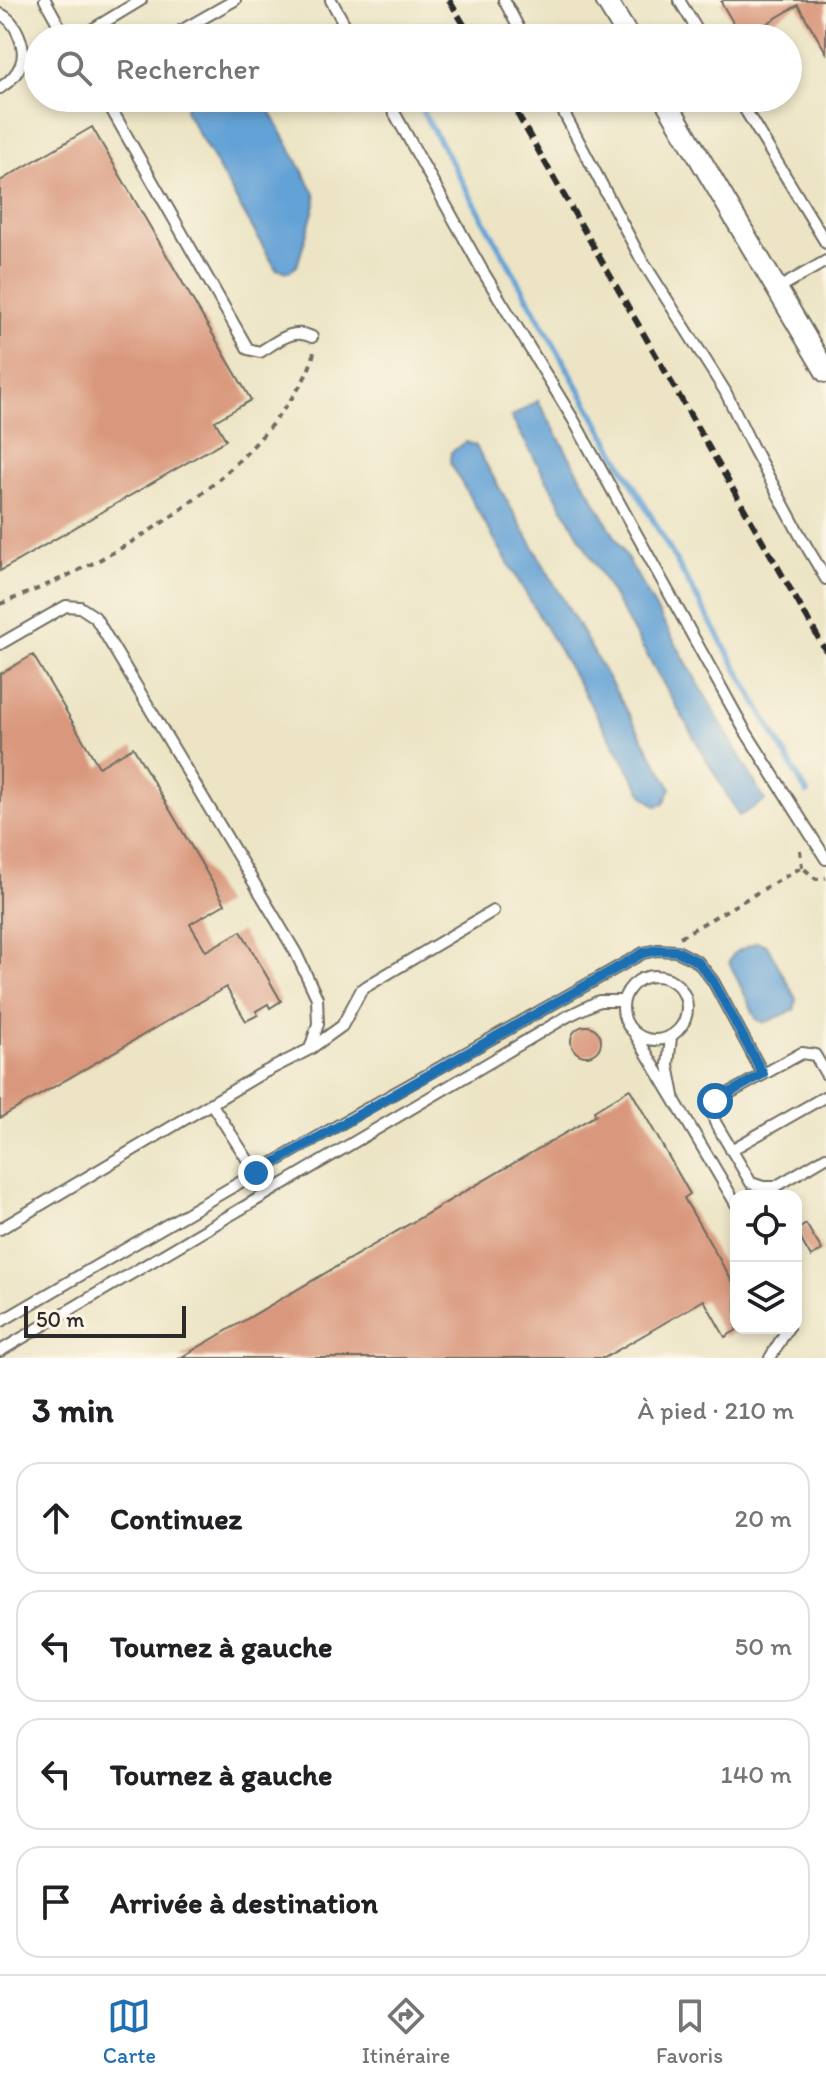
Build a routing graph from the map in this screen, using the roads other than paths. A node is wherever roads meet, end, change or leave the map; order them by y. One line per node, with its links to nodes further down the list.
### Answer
1 (45, 0): 9 (lane)
2 (141, 0): 10 (lane)
3 (235, 0): 11 (lane)
4 (331, 0): 12 (lane)
5 (504, 0): 13 (lane)
6 (606, 0): 14 (street)
7 (679, 0): 15 (lane)
8 (0, 14): 16 (lane)
9 (58, 24)
10 (101, 24)
11 (193, 24)
12 (344, 24)
13 (517, 24)
14 (621, 24)
15 (694, 24)
16 (23, 61): 17 (lane)
17 (0, 88)
18 (113, 112): 26 (lane)
19 (394, 112): 30 (lane)
20 (563, 112): 28 (lane)
21 (672, 112): 25 (street)
22 (746, 112): 23 (lane)
23 (826, 243)
24 (826, 261): 25 (lane)
25 (777, 289): 27 (street)
26 (312, 337)
27 (826, 372)
28 (826, 579)
29 (0, 644): 35 (lane)
30 (826, 859)
31 (493, 911): 35 (lane)
32 (623, 1001): 33 (lane); 34 (lane); 48 (lane)
33 (635, 1034): 34 (lane); 39 (lane)
34 (671, 1037): 39 (lane)
35 (310, 1049): 40 (lane)
36 (763, 1074): 37 (lane); 41 (lane); 43 (lane)
37 (826, 1074)
38 (826, 1096): 41 (lane)
39 (675, 1101): 44 (lane)
40 (211, 1103): 43 (lane); 45 (lane)
41 (731, 1150): 42 (lane)
42 (826, 1157)
43 (256, 1173): 46 (lane)
44 (730, 1194)
45 (0, 1229)
46 (0, 1322)
47 (784, 1334): 49 (lane)
48 (0, 1351)
49 (770, 1358)

